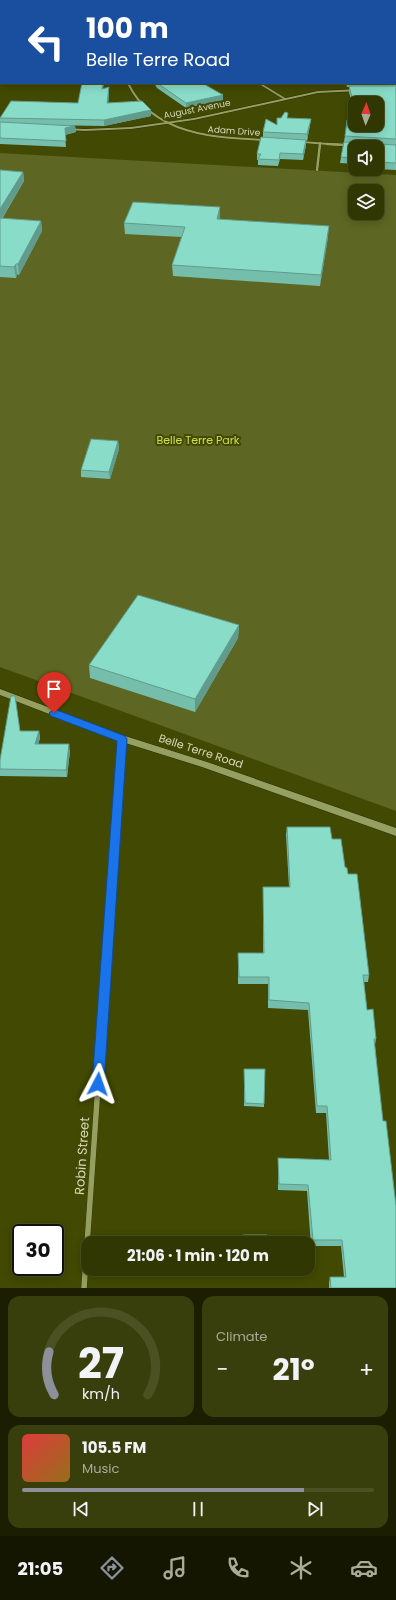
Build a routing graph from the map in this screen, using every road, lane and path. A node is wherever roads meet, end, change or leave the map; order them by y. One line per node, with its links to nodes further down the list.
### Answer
1 (128, 84): 5 (street, Adam Drive)
2 (261, 84): 4 (street)
3 (367, 90): 4 (street, August Avenue)
4 (285, 99): 5 (street, August Avenue)
5 (169, 123): 6 (street, August Avenue); 7 (street, Adam Drive)
6 (62, 128)
7 (268, 140)
8 (297, 142): 9 (street)
9 (320, 143): 10 (street); 11 (street)
10 (348, 145)
11 (316, 170)
12 (0, 692): 13 (street, Belle Terre Road)
13 (122, 739): 14 (street, Belle Terre Road); 15 (street, Robin Street)
14 (396, 832)
15 (84, 1288)

